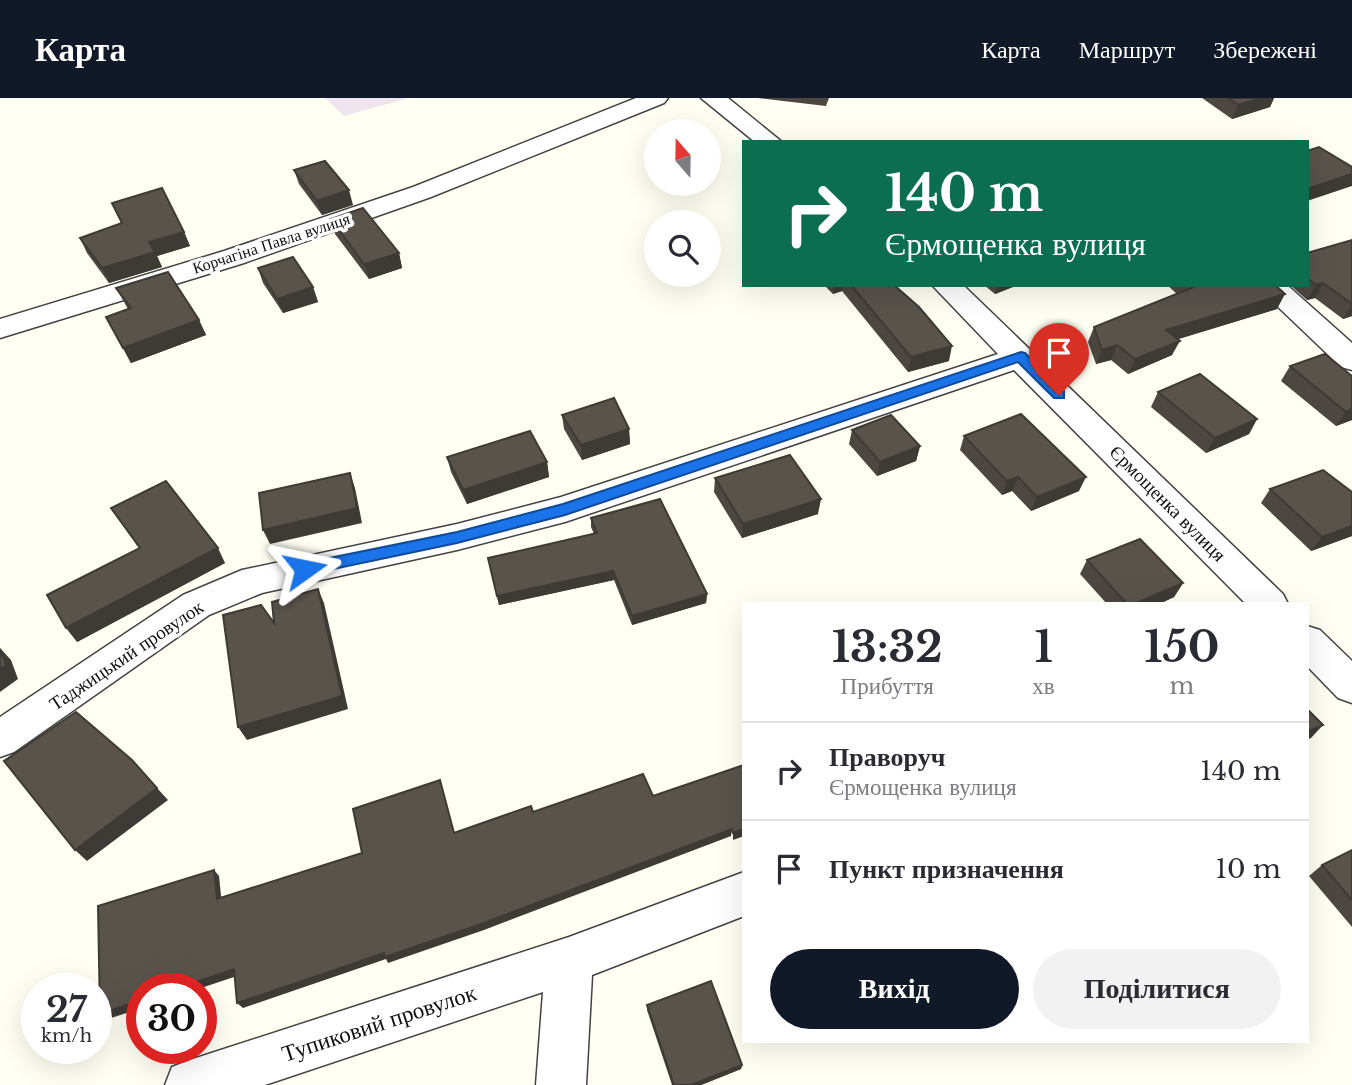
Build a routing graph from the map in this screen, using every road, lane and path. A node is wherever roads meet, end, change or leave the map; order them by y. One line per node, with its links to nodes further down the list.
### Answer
1 (656, 98): 6 (street, Корчагіна Павла вулиця)
2 (713, 98): 3 (street)
3 (767, 140)
4 (948, 287): 7 (street, Єрмощенка вулиця)
5 (1271, 287): 8 (street)
6 (0, 329)
7 (1021, 356): 9 (street, Єрмощенка вулиця); 12 (street, Таджицький провулок)
8 (1352, 360)
9 (1267, 602)
10 (1309, 643): 11 (street)
11 (1352, 686)
12 (0, 739)
13 (742, 895): 14 (street, Тупиковий провулок)
14 (569, 960): 15 (street, Тупиковий провулок); 16 (street)
15 (190, 1085)
16 (561, 1085)

